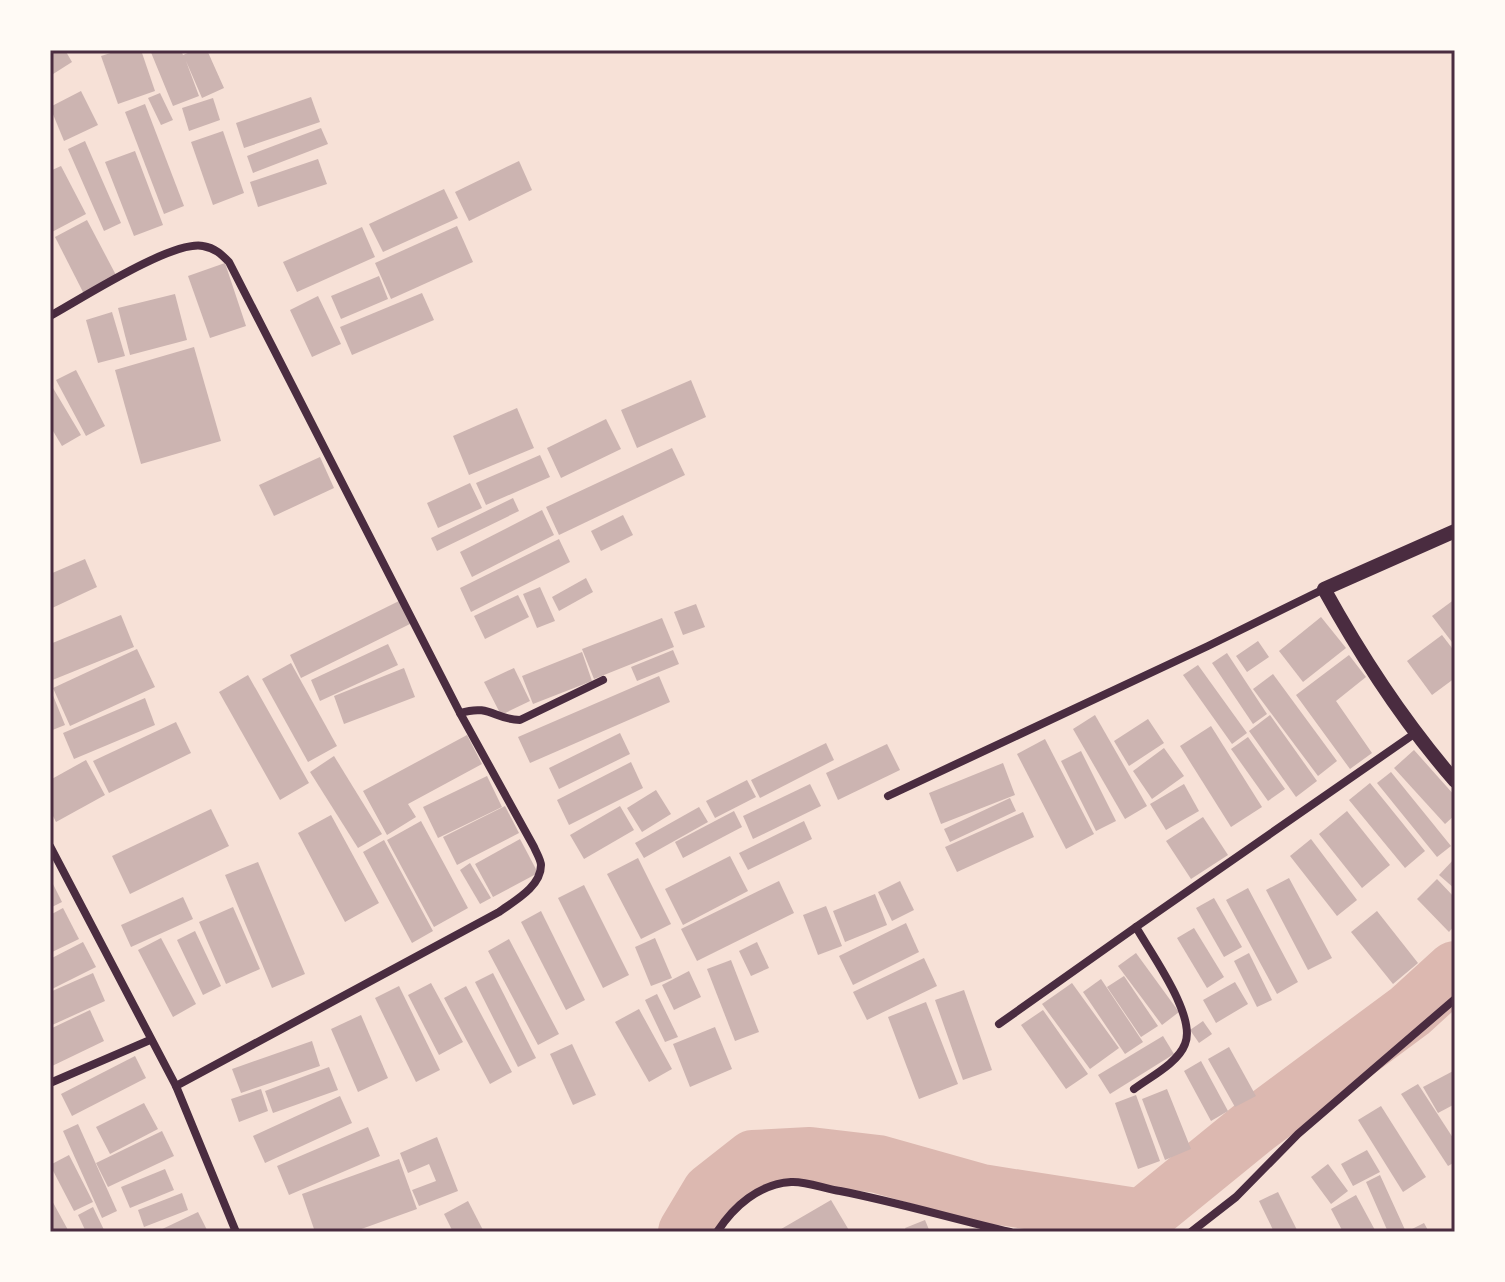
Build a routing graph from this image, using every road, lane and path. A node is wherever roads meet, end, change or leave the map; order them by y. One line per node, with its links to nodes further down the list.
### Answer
1 (50, 316): 5 (street)
2 (1455, 531): 3 (street)
3 (1324, 589): 6 (street); 8 (street)
4 (603, 680): 5 (street)
5 (460, 713): 15 (street)
6 (1414, 734): 7 (street); 10 (street)
7 (1455, 781)
8 (888, 796)
9 (50, 846): 13 (street)
10 (1136, 927): 12 (street); 16 (street)
11 (1455, 999): 20 (street)
12 (999, 1024)
13 (150, 1040): 14 (street); 15 (street)
14 (50, 1083)
15 (176, 1086): 17 (street)
16 (1134, 1089)
17 (236, 1232)
18 (717, 1232): 19 (street)
19 (1010, 1232)
20 (1191, 1232)

